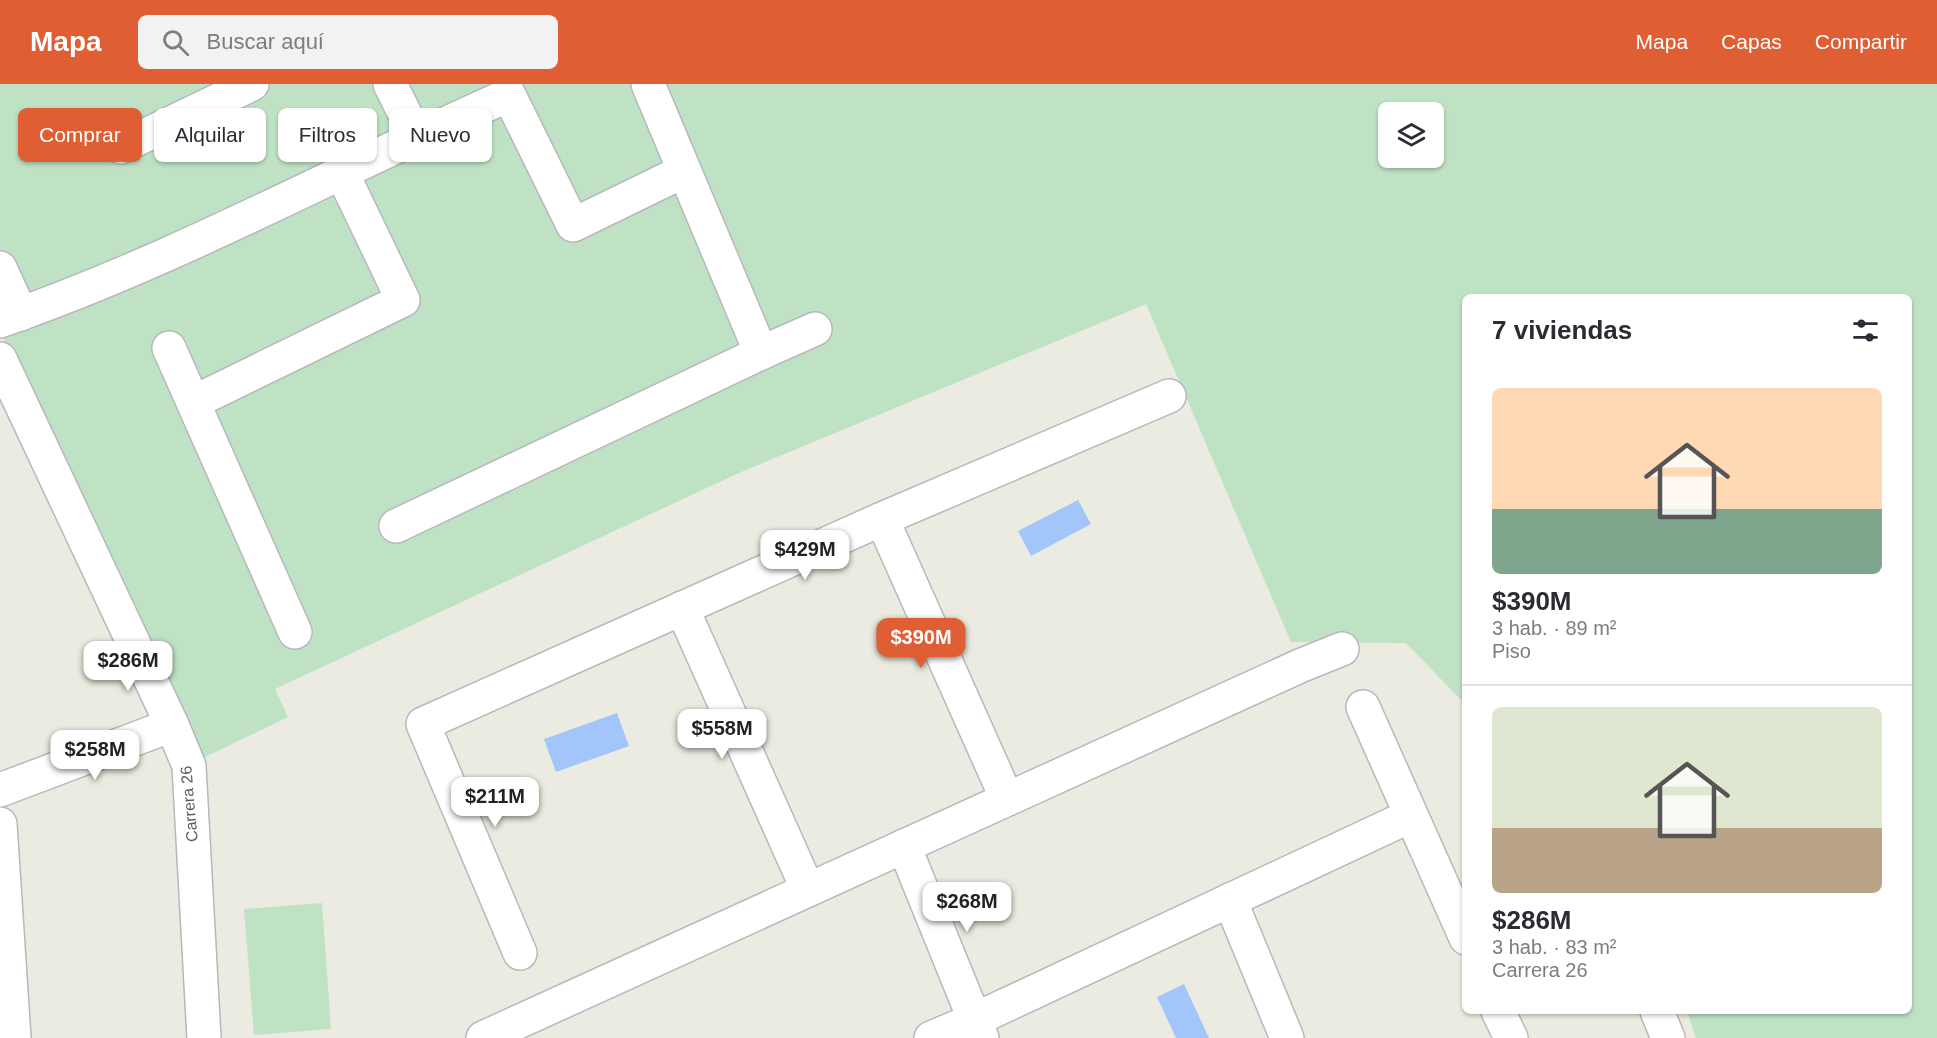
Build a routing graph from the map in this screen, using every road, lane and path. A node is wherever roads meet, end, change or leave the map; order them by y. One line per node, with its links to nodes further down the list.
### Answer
1 (252, 84): 6 (street)
2 (390, 84): 4 (street)
3 (648, 84): 8 (street)
4 (402, 108)
5 (478, 108): 8 (street)
6 (142, 137)
7 (389, 150): 9 (street)
8 (684, 171): 14 (street)
9 (342, 173): 11 (street); 17 (street)
10 (0, 268): 11 (street)
11 (11, 317)
12 (815, 329): 14 (street)
13 (169, 348): 17 (street)
14 (760, 352): 19 (street)
15 (0, 359): 24 (street, Carrera 26)
16 (1169, 396): 18 (street)
17 (194, 402): 21 (street)
18 (882, 519): 20 (street); 26 (street)
19 (396, 526)
20 (682, 608): 31 (street); 34 (street)
21 (295, 632)
22 (1342, 649): 26 (street)
23 (1363, 707): 27 (street)
24 (172, 725): 25 (street); 39 (street, Carrera 26)
25 (0, 790)
26 (1007, 799): 29 (street)
27 (1410, 816): 30 (street); 32 (street)
28 (0, 824): 38 (street)
29 (904, 846): 31 (street); 37 (street)
30 (1456, 889): 33 (street)
31 (808, 890): 40 (street)
32 (1230, 900): 37 (street); 42 (street)
33 (1462, 918)
34 (520, 952)
35 (1499, 1014): 43 (street)
36 (1658, 1014): 44 (street)
37 (978, 1029): 41 (street)
38 (14, 1038)
39 (204, 1038)
40 (483, 1038)
41 (931, 1038)
42 (1287, 1038)
43 (1511, 1038)
44 (1668, 1038)

